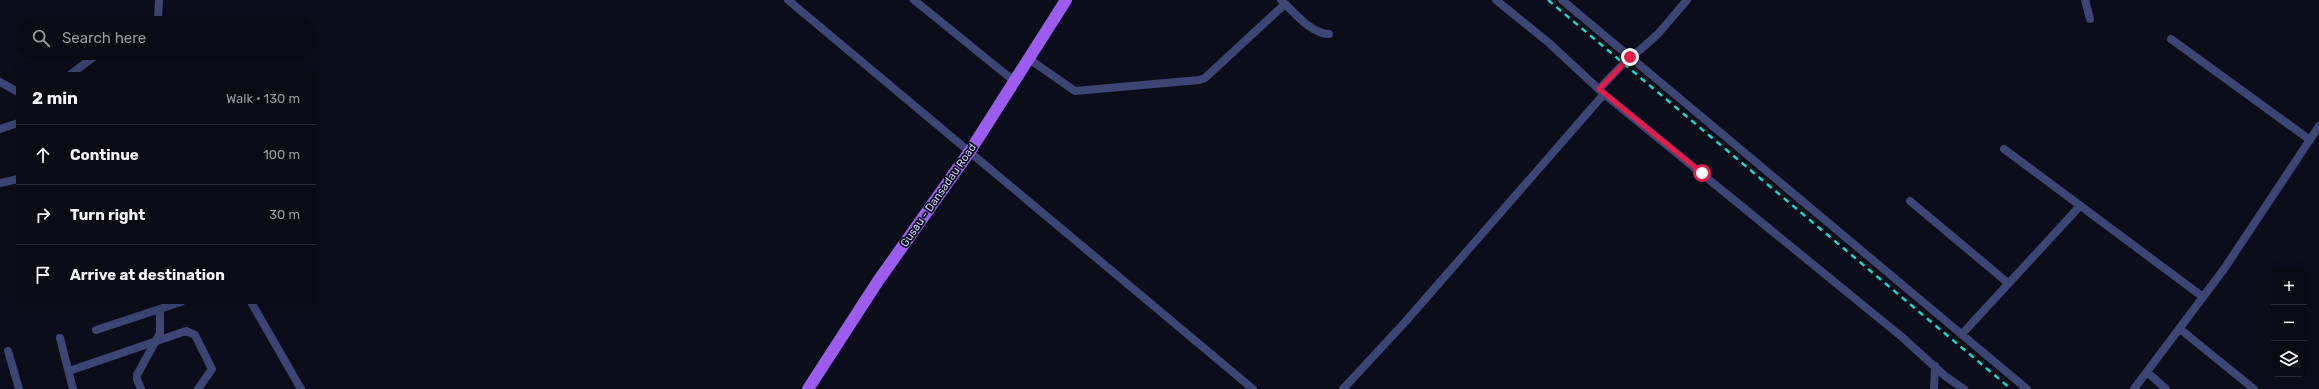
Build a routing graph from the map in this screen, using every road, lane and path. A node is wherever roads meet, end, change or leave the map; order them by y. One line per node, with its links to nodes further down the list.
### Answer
1 (158, 0): 10 (street)
2 (788, 0): 27 (street)
3 (914, 0): 18 (street)
4 (1066, 0): 15 (main road, Gusau - Dansadau Road)
5 (1496, 0): 21 (street)
6 (1562, 0): 14 (street)
7 (1687, 0): 14 (street)
8 (2085, 0): 11 (street)
9 (1283, 2): 12 (street); 15 (street)
10 (158, 16)
11 (2090, 19)
12 (1329, 34)
13 (2171, 39): 25 (street)
14 (1630, 57): 21 (street); 39 (street)
15 (1029, 59): 18 (main road, Gusau - Dansadau Road)
16 (90, 60): 17 (street)
17 (74, 72)
18 (1014, 81): 27 (main road, Gusau - Dansadau Road)
19 (0, 82): 20 (street)
20 (16, 91)
21 (1602, 91): 43 (street); 53 (street)
22 (16, 124): 24 (street)
23 (2319, 126): 25 (street)
24 (0, 129)
25 (2310, 140): 33 (street)
26 (2004, 149): 31 (street)
27 (970, 151): 51 (main road, Gusau - Dansadau Road); 52 (street)
28 (16, 179): 29 (street)
29 (0, 183)
30 (1910, 201): 32 (street)
31 (2080, 206): 32 (street); 33 (street)
32 (2008, 284): 39 (street)
33 (2203, 298): 37 (street)
34 (176, 304): 36 (street)
35 (252, 304): 50 (street)
36 (160, 310): 38 (street); 41 (street)
37 (2180, 328): 45 (street); 59 (street)
38 (96, 330)
39 (1962, 334): 56 (street)
40 (60, 338): 44 (street)
41 (156, 341): 44 (street); 48 (street); 49 (street)
42 (8, 351): 46 (street)
43 (1935, 366): 54 (street); 55 (street)
44 (69, 371): 47 (street)
45 (2146, 372): 57 (street); 58 (street)
46 (19, 389)
47 (74, 389)
48 (141, 389)
49 (198, 389)
50 (301, 389)
51 (808, 389)
52 (1253, 389)
53 (1343, 389)
54 (1934, 389)
55 (1964, 389)
56 (2027, 389)
57 (2134, 389)
58 (2166, 389)
59 (2254, 389)

